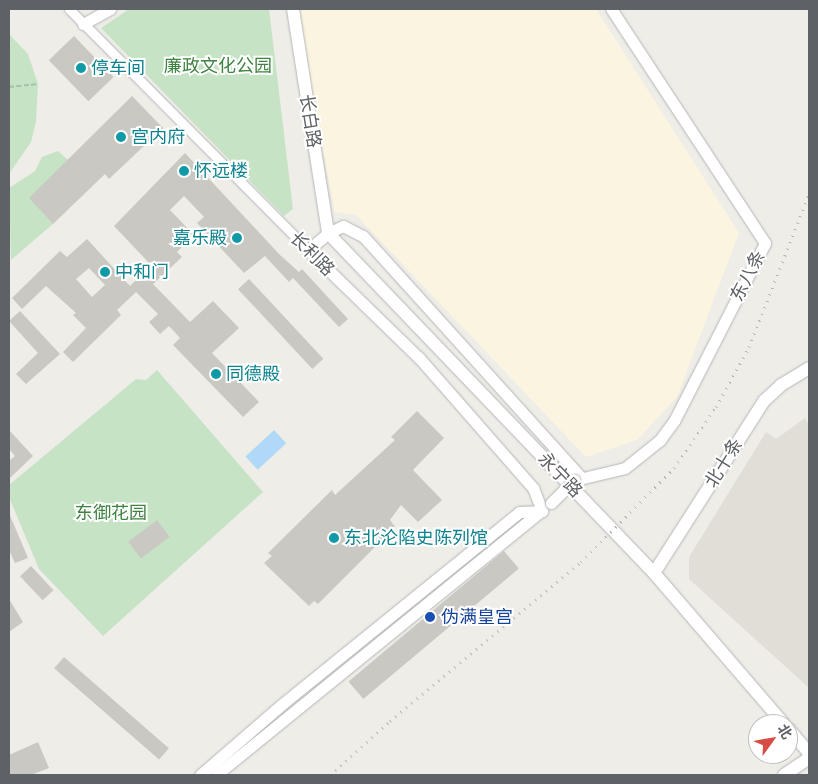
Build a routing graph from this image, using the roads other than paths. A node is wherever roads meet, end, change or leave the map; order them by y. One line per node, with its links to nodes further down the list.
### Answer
1 (68, 9): 5 (street, 长利路)
2 (110, 9): 5 (street)
3 (292, 9): 6 (main road, 长白路)
4 (611, 9): 9 (street, 东八条)
5 (83, 24): 7 (street, 长利路)
6 (328, 233): 7 (street); 9 (street); 11 (main road, 永宁路)
7 (308, 250): 10 (street, 长利路)
8 (809, 368): 11 (main road, 北十条)
9 (577, 479): 10 (street, bridge)
10 (542, 511): 16 (street); 17 (street)
11 (654, 573): 12 (main road, 永宁路)
12 (775, 714)
13 (798, 740): 14 (main road)
14 (809, 753)
15 (809, 758): 18 (main road)
16 (200, 775)
17 (216, 775)
18 (784, 775)

